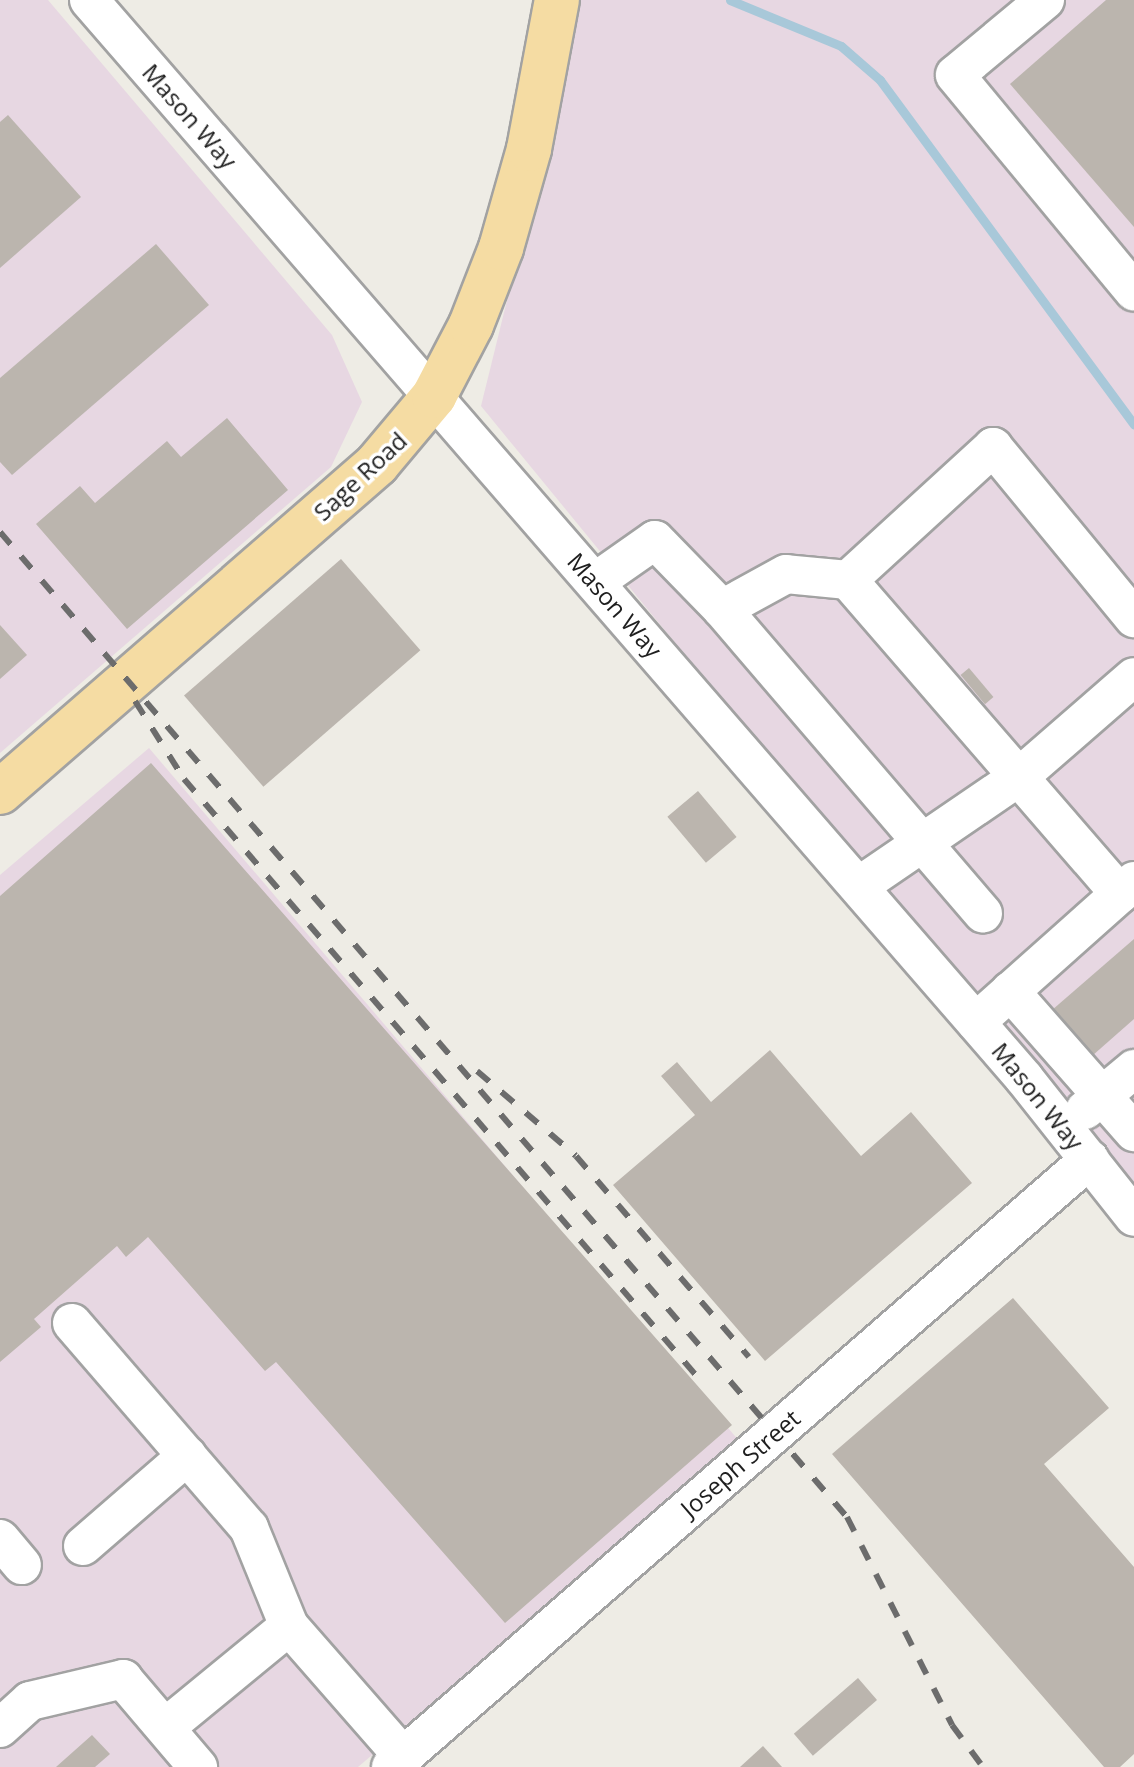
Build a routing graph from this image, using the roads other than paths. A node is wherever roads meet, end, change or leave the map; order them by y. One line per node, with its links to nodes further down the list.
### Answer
1 (89, 0): 6 (street, Mason Way)
2 (557, 0): 6 (main road, Sage Road)
3 (1045, 0): 4 (street)
4 (1002, 16): 5 (street)
5 (1134, 291)
6 (434, 396): 8 (street, Mason Way); 13 (main road, Sage Road)
7 (848, 580): 9 (street); 10 (street); 12 (street)
8 (595, 582): 9 (street); 15 (street, Mason Way)
9 (722, 609): 14 (street)
10 (1134, 618)
11 (1134, 677): 12 (street)
12 (1019, 777): 14 (street); 16 (street)
13 (0, 792)
14 (921, 841): 15 (street); 17 (street)
15 (859, 886): 19 (street, Mason Way)
16 (1127, 888): 18 (street)
17 (983, 914)
18 (1010, 991): 19 (street); 21 (street)
19 (976, 1022): 22 (street, Mason Way)
20 (1134, 1069): 21 (street)
21 (1102, 1096): 22 (street); 23 (street)
22 (1064, 1127): 24 (street, Mason Way)
23 (1134, 1132)
24 (1090, 1159): 25 (street, Mason Way); 32 (street, Joseph Street)
25 (1134, 1217)
26 (72, 1323): 27 (street)
27 (187, 1456): 28 (street); 29 (street)
28 (83, 1546)
29 (289, 1626): 30 (street); 32 (street)
30 (166, 1727): 31 (street); 33 (street)
31 (0, 1728)
32 (397, 1762)
33 (198, 1767)

